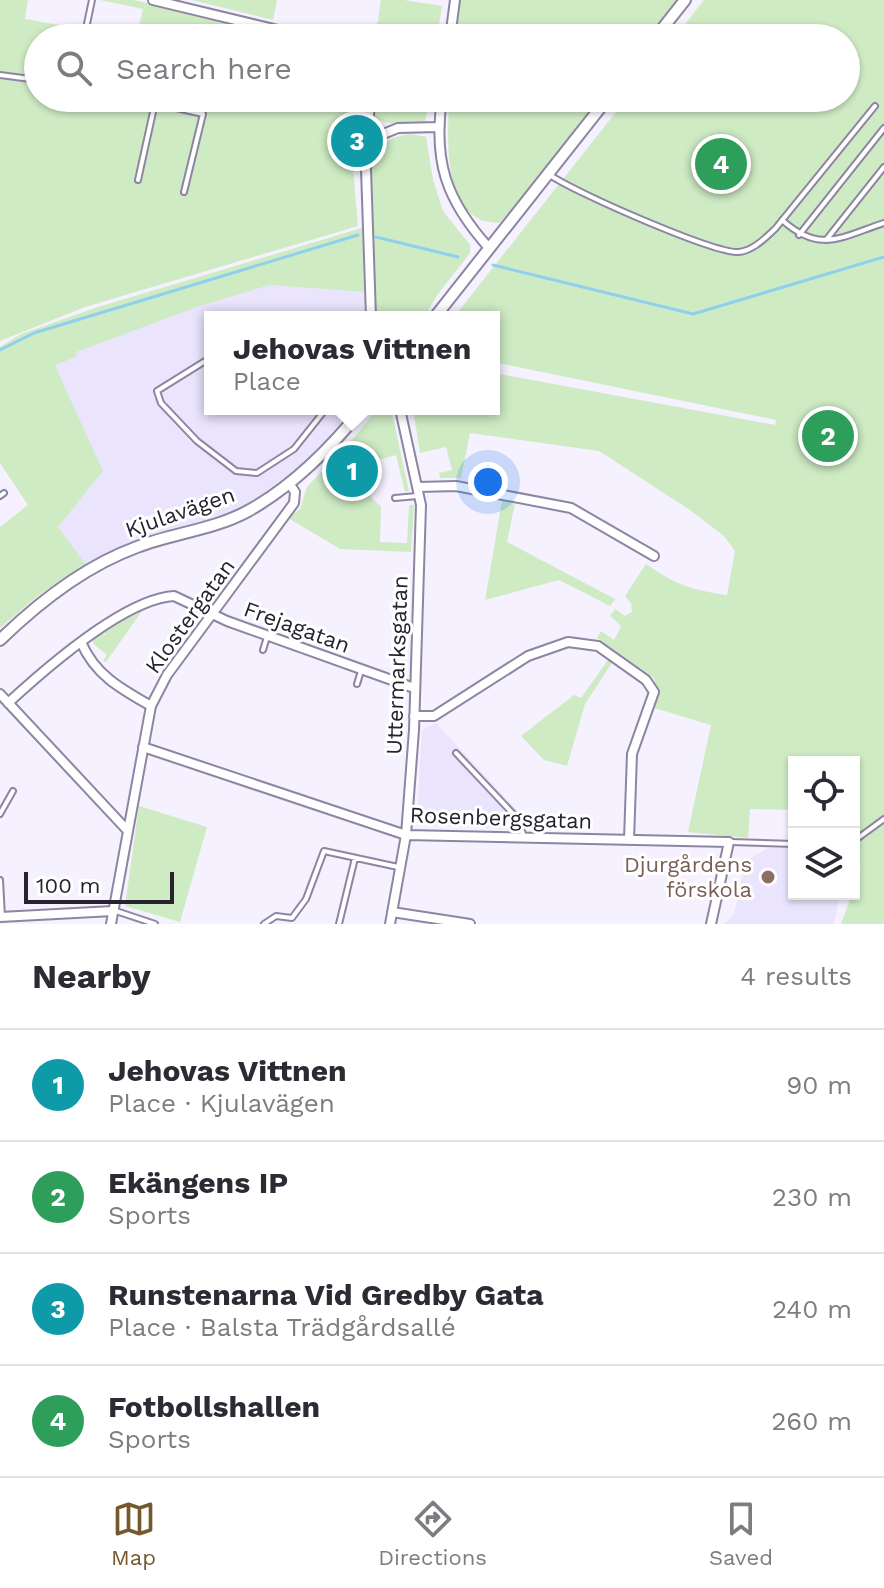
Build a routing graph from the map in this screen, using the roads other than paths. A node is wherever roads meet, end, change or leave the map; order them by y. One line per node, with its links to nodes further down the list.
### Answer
1 (92, 0): 5 (lane)
2 (153, 0): 6 (street)
3 (455, 0): 7 (street)
4 (685, 0): 8 (street)
5 (87, 24)
6 (253, 24)
7 (452, 24)
8 (666, 24)
9 (0, 75): 10 (lane)
10 (24, 78)
11 (875, 106): 24 (lane)
12 (153, 112): 22 (lane)
13 (194, 112): 23 (lane)
14 (369, 112): 19 (street)
15 (440, 112): 17 (street)
16 (597, 112): 21 (street)
17 (438, 127): 19 (street); 28 (street)
18 (884, 128): 26 (lane)
19 (366, 141): 29 (street)
20 (884, 167): 27 (lane)
21 (548, 174): 24 (lane); 28 (street)
22 (138, 180)
23 (184, 192)
24 (782, 220): 26 (lane)
25 (884, 223): 27 (lane)
26 (799, 235): 27 (lane)
27 (825, 242)
28 (489, 248): 30 (street)
29 (371, 311)
30 (440, 311)
31 (204, 362): 32 (lane)
32 (321, 415)
33 (350, 415): 36 (lane)
34 (358, 415): 36 (street, Kjulavägen)
35 (401, 415): 38 (street, Uttermarksgatan)
36 (355, 419): 37 (street, Kjulavägen)
37 (289, 483): 41 (street, Klostergatan); 43 (street, Kjulavägen)
38 (419, 491): 39 (lane); 40 (street); 48 (street, Uttermarksgatan)
39 (395, 498)
40 (654, 556)
41 (212, 615): 42 (street, Frejagatan); 44 (street, Frejagatan); 51 (street, Klostergatan)
42 (268, 636): 45 (lane); 46 (street, Frejagatan)
43 (0, 640)
44 (81, 642): 50 (street, Frejagatan); 51 (street)
45 (263, 650)
46 (361, 669): 47 (lane); 48 (street, Frejagatan)
47 (357, 684)
48 (414, 688): 52 (street, Uttermarksgatan)
49 (0, 694): 50 (street)
50 (8, 703): 58 (street)
51 (151, 706): 53 (street, Klostergatan)
52 (414, 716): 59 (street, Uttermarksgatan); 62 (street)
53 (143, 747): 58 (street, Klostergatan); 59 (street, Rosenbergsgatan)
54 (456, 753): 60 (lane)
55 (13, 791): 56 (lane)
56 (0, 814)
57 (884, 819): 61 (lane)
58 (127, 830): 68 (street, Klostergatan)
59 (406, 835): 60 (street, Rosenbergsgatan); 66 (street, Uttermarksgatan)
60 (524, 837): 62 (street, Rosenbergsgatan)
61 (860, 837)
62 (629, 840): 63 (street, Rosenbergsgatan)
63 (729, 842): 64 (lane); 79 (street)
64 (788, 844)
65 (355, 858): 66 (lane); 75 (lane); 76 (lane)
66 (400, 868): 69 (street, Uttermarksgatan)
67 (0, 880): 70 (lane)
68 (113, 911): 71 (street); 73 (street, Klostergatan); 74 (lane)
69 (392, 912): 77 (street, Uttermarksgatan); 78 (street)
70 (1, 917): 72 (street)
71 (51, 919): 72 (street)
72 (19, 920)
73 (111, 924)
74 (155, 924)
75 (264, 924)
76 (339, 924)
77 (390, 924)
78 (470, 924)
79 (711, 924)

